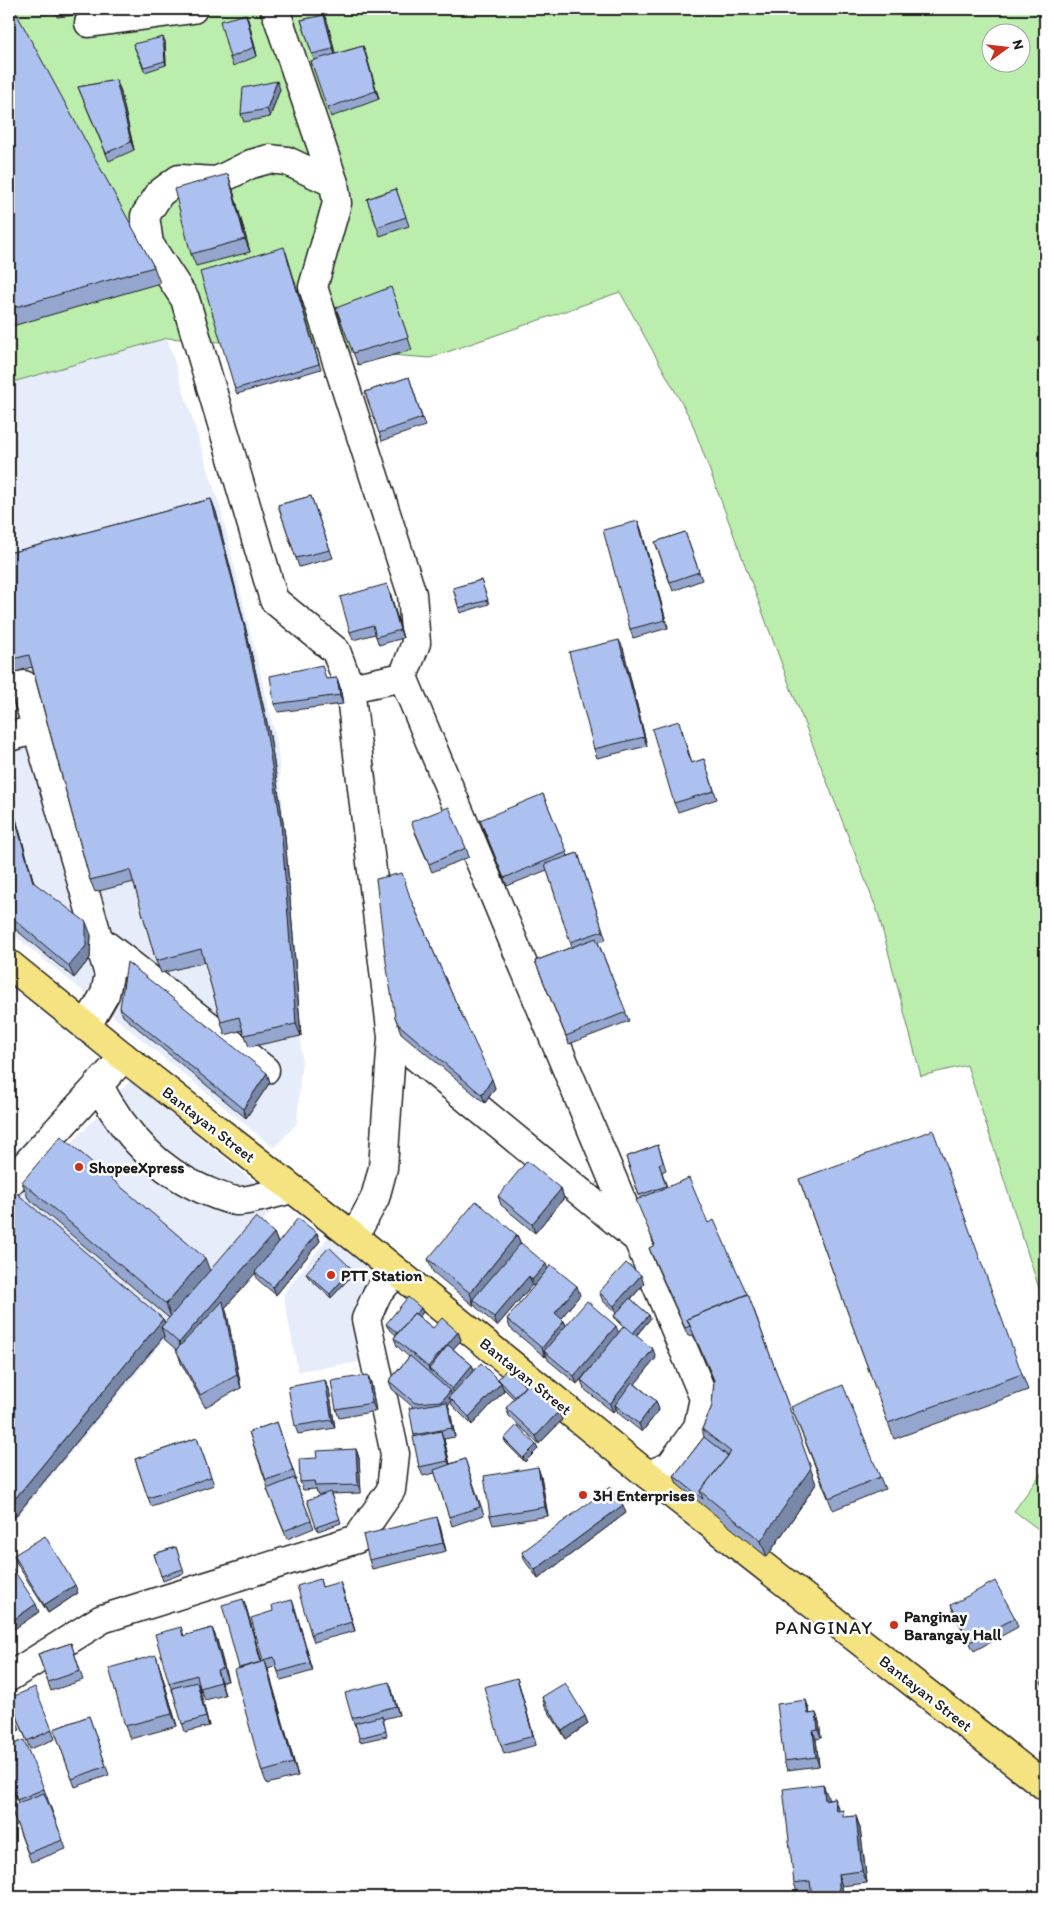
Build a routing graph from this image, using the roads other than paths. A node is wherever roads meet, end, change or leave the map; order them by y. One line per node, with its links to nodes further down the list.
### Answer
1 (193, 9): 3 (street)
2 (275, 9): 4 (street)
3 (89, 22)
4 (334, 183): 5 (street); 7 (street)
5 (403, 677): 7 (street); 20 (street)
6 (24, 685): 8 (street)
7 (350, 688): 13 (street)
8 (37, 729): 9 (street); 10 (street)
9 (9, 737)
10 (98, 939): 12 (street); 15 (street)
11 (9, 964): 12 (main road, Bantayan Street)
12 (86, 1027): 14 (main road, Bantayan Street)
13 (392, 1037): 19 (street); 20 (street)
14 (124, 1057): 16 (street); 18 (main road, Bantayan Street)
15 (265, 1070)
16 (98, 1084): 17 (street); 18 (street)
17 (9, 1183)
18 (292, 1189): 19 (main road, Bantayan Street)
19 (354, 1236): 21 (main road, Bantayan Street)
20 (638, 1240): 22 (street)
21 (396, 1272): 22 (main road, Bantayan Street); 23 (street)
22 (648, 1475): 24 (main road, Bantayan Street)
23 (9, 1677)
24 (1045, 1786)

